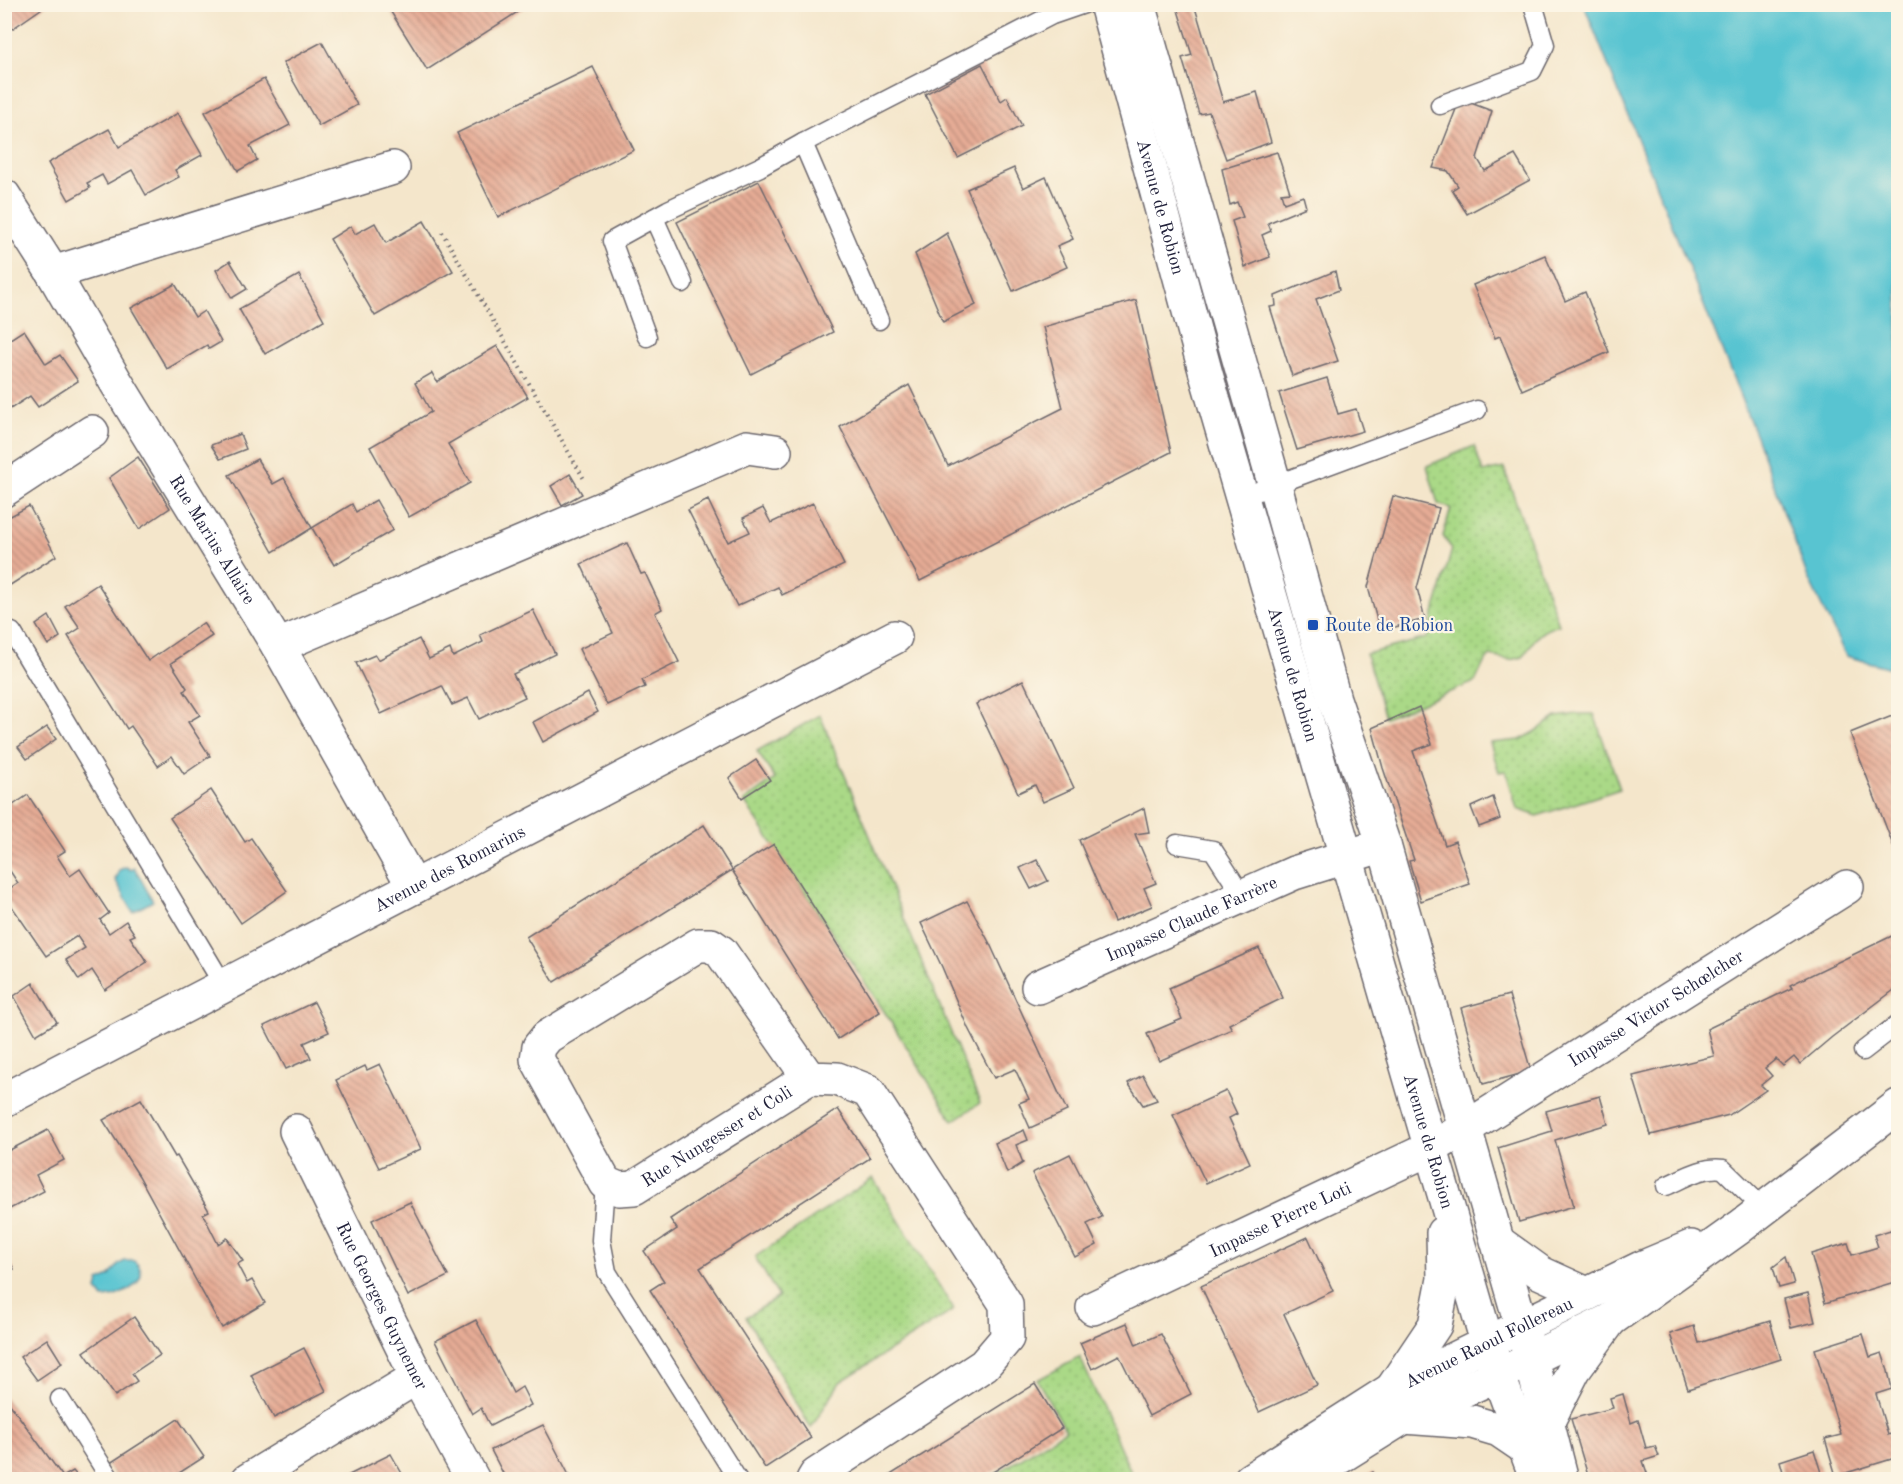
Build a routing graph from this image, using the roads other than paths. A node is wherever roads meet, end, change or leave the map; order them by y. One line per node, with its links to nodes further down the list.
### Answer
1 (1084, 4): 6 (lane)
2 (1106, 4): 19 (street, Avenue de Robion)
3 (1138, 4): 17 (street, Avenue de Robion)
4 (1533, 4): 5 (lane)
5 (1440, 105)
6 (803, 144): 9 (lane); 12 (lane)
7 (393, 168): 10 (street)
8 (4, 196): 10 (street, Rue Marius Allaire)
9 (654, 218): 11 (lane); 13 (lane)
10 (53, 273): 22 (street, Rue Marius Allaire)
11 (683, 283)
12 (879, 320)
13 (646, 337)
14 (1477, 410): 17 (lane)
15 (92, 432): 18 (street)
16 (775, 451): 22 (street)
17 (1275, 486): 19 (lane); 24 (street, Avenue de Robion)
18 (4, 490)
19 (1242, 497): 25 (street, Avenue de Robion)
20 (4, 637): 29 (lane)
21 (895, 638): 26 (street, Avenue des Romarins)
22 (278, 646): 26 (street, Rue Marius Allaire)
23 (1178, 844): 28 (lane)
24 (1384, 845): 25 (street, Impasse Claude Farrère); 36 (street, Avenue de Robion)
25 (1346, 856): 28 (street, Impasse Claude Farrère); 38 (street, Avenue de Robion)
26 (414, 887): 29 (street, Avenue des Romarins)
27 (1847, 887): 36 (street, Impasse Victor Schœlcher)
28 (1240, 897): 30 (street, Impasse Claude Farrère)
29 (224, 986): 34 (street, Avenue des Romarins)
30 (1038, 987)
31 (1899, 1024): 32 (lane)
32 (1863, 1051)
33 (809, 1078): 40 (street, Rue Nungesser et Coli); 40 (street, Rue Nungesser et Coli); 60 (street, Rue Nungesser et Coli)
34 (4, 1100)
35 (1899, 1106): 42 (street, Avenue Raoul Follereau)
36 (1466, 1128): 38 (street, Impasse Pierre Loti); 43 (street, Avenue de Robion)
37 (296, 1131): 51 (street, Rue Georges Guynemer)
38 (1431, 1148): 39 (street, Avenue de Robion); 45 (street, Impasse Pierre Loti)
39 (1441, 1180): 48 (street, Avenue de Robion); 53 (street)
40 (605, 1183): 59 (lane)
41 (1666, 1186): 42 (lane)
42 (1752, 1218): 44 (street, Avenue Raoul Follereau); 46 (street, Avenue Raoul Follereau)
43 (1498, 1242): 44 (street); 47 (street, Avenue de Robion)
44 (1587, 1293): 47 (street, Avenue Raoul Follereau)
45 (1093, 1308)
46 (1610, 1320): 49 (street, Avenue Raoul Follereau); 54 (street)
47 (1522, 1325): 48 (street, Avenue Raoul Follereau); 49 (street, Avenue de Robion)
48 (1487, 1342): 50 (street, Avenue de Robion); 53 (street, Avenue Raoul Follereau)
49 (1531, 1359): 50 (street, Avenue Raoul Follereau); 54 (street, Avenue de Robion)
50 (1498, 1374): 53 (street, Avenue Raoul Follereau); 55 (street, Avenue de Robion)
51 (417, 1377): 57 (street); 58 (street, Rue Georges Guynemer)
52 (60, 1399): 56 (lane)
53 (1398, 1403): 55 (street); 61 (street, Avenue Raoul Follereau); 62 (street, Avenue Raoul Follereau)
54 (1548, 1421): 64 (street, Avenue de Robion)
55 (1524, 1447): 63 (street, Avenue de Robion)
56 (111, 1479)
57 (248, 1479)
58 (473, 1479)
59 (738, 1479)
60 (813, 1479)
61 (1250, 1479)
62 (1303, 1479)
63 (1537, 1479)
64 (1562, 1479)

